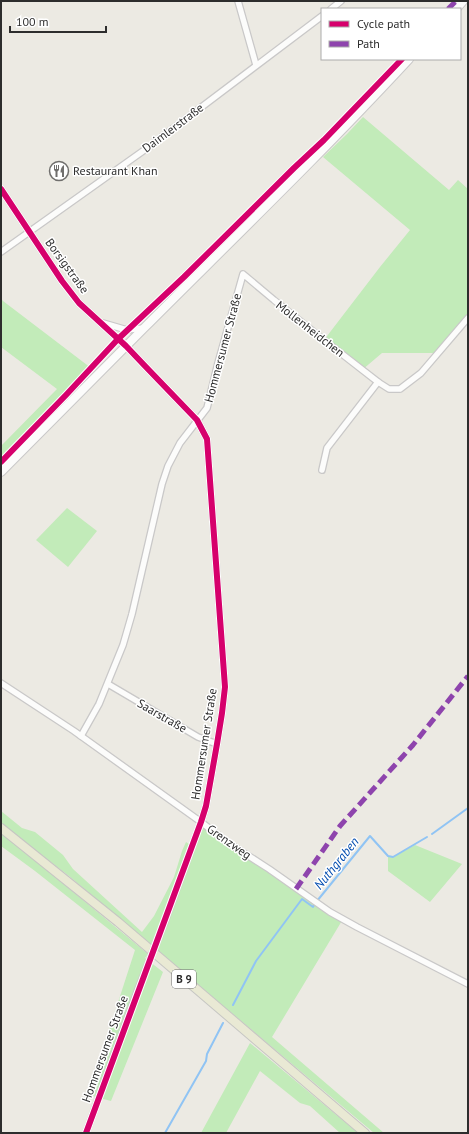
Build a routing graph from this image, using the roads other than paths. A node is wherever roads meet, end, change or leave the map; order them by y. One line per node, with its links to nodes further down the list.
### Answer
1 (238, 1): 6 (street)
2 (341, 1): 3 (street)
3 (332, 8)
4 (321, 17): 6 (street, Daimlerstraße)
5 (408, 60): 13 (main road)
6 (256, 65): 8 (street, Daimlerstraße)
7 (1, 189): 8 (street, Borsigstraße)
8 (30, 232): 9 (street, Daimlerstraße); 12 (street, Borsigstraße)
9 (1, 252)
10 (243, 274): 15 (street, Mollenheidchen); 16 (street, Hommersumer Straße)
11 (468, 318): 15 (street, Mollenheidchen)
12 (101, 322): 13 (street, Borsigstraße); 14 (street, Borsigstraße)
13 (144, 328): 14 (main road)
14 (126, 346): 16 (street, Hommersumer Straße); 18 (main road)
15 (378, 382): 17 (street)
16 (197, 420): 20 (street, Hommersumer Straße); 22 (street, Hommersumer Straße)
17 (322, 470)
18 (1, 472)
19 (1, 683): 21 (street, Grenzweg)
20 (108, 684): 21 (street, Hommersumer Straße); 22 (street, Saarstraße)
21 (81, 736): 23 (street, Grenzweg)
22 (217, 744): 23 (street, Hommersumer Straße)
23 (201, 822): 25 (street, Grenzweg); 26 (street, Hommersumer Straße, bridge)
24 (1, 828): 27 (main road, B 9)
25 (468, 984)
26 (86, 1133)
27 (365, 1133)

